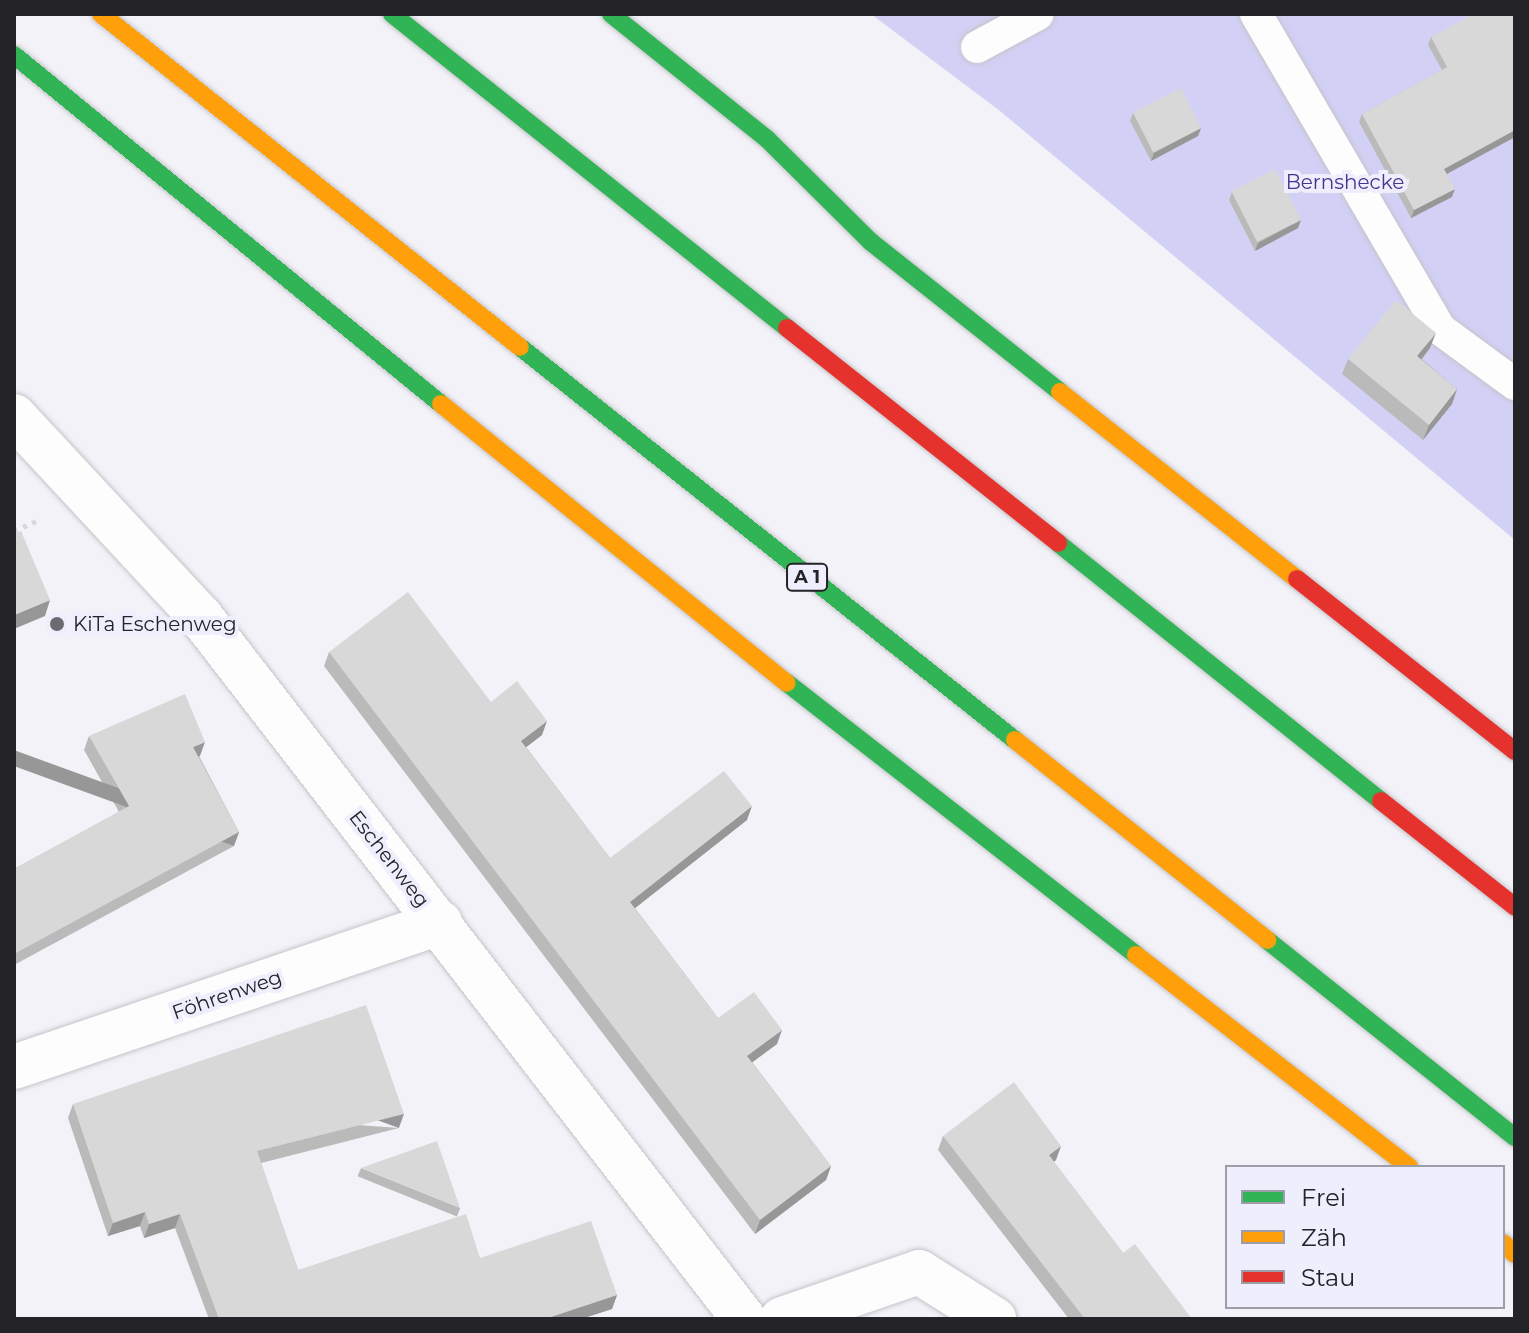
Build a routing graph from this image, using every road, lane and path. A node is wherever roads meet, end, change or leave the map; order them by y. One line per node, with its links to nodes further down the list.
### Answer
1 (101, 14): 14 (highway, A 1)
2 (392, 14): 11 (highway)
3 (611, 14): 10 (highway)
4 (1038, 14): 6 (lane)
5 (1256, 14): 8 (lane)
6 (977, 47)
7 (14, 55): 15 (highway)
8 (1515, 384)
9 (14, 416): 12 (street, Eschenweg)
10 (1515, 751)
11 (1515, 907)
12 (440, 923): 13 (street, Föhrenweg); 16 (street, Eschenweg)
13 (14, 1067)
14 (1515, 1137)
15 (1406, 1165)
16 (744, 1319)
17 (782, 1319): 18 (street)
18 (994, 1319)

